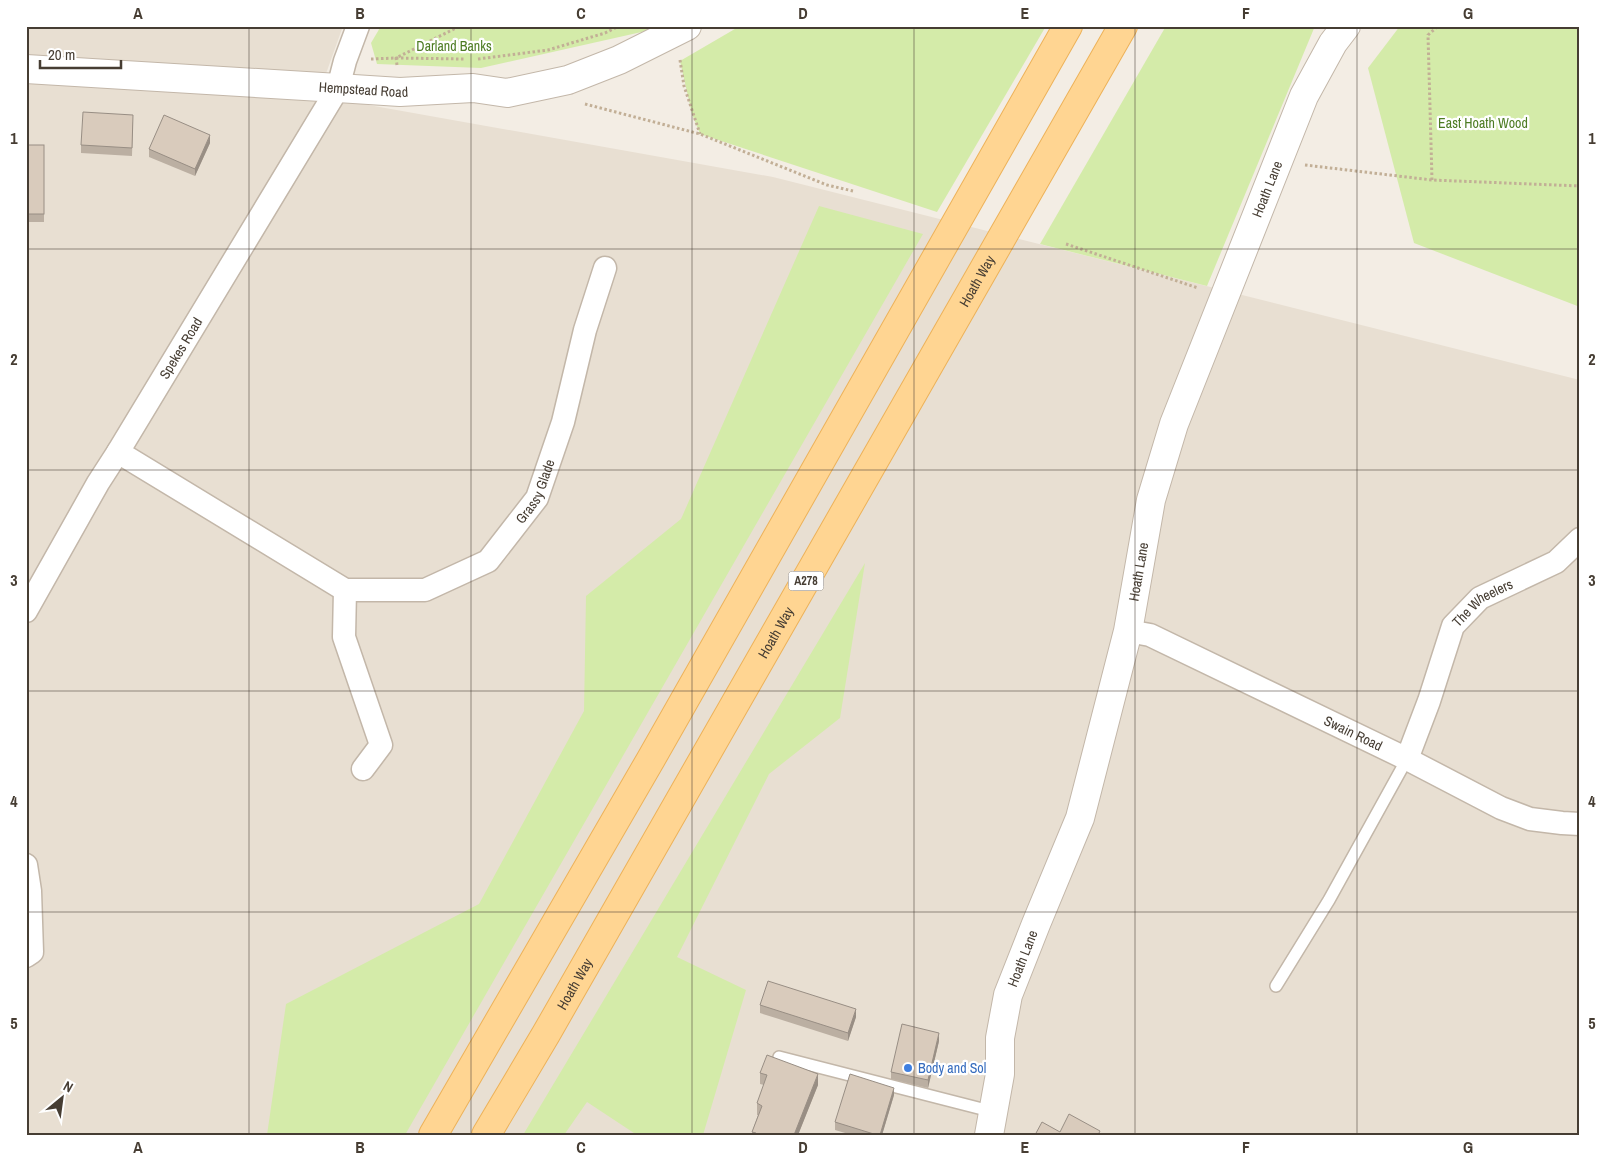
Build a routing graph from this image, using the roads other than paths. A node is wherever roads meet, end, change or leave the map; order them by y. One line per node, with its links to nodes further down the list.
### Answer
1 (358, 26): 7 (street, Spekes Road)
2 (1068, 26): 22 (main road)
3 (1123, 26): 23 (main road, Hoath Way / A278)
4 (1346, 26): 13 (street, Hoath Lane)
5 (681, 29): 7 (street, Hempstead Road)
6 (26, 69): 7 (street, Hempstead Road)
7 (338, 88): 9 (street, Spekes Road)
8 (605, 268): 11 (street, Grassy Glade)
9 (118, 452): 11 (street); 12 (street, Spekes Road)
10 (1580, 539): 14 (street, The Wheelers)
11 (345, 590): 15 (street)
12 (26, 611)
13 (1128, 631): 14 (street, Swain Road); 21 (street, Hoath Lane)
14 (1407, 759): 16 (street, Swain Road); 19 (lane)
15 (363, 769)
16 (1580, 824)
17 (26, 865): 18 (street)
18 (26, 956)
19 (1276, 986)
20 (780, 1057): 21 (lane)
21 (991, 1123)
22 (433, 1135)
23 (486, 1135)

